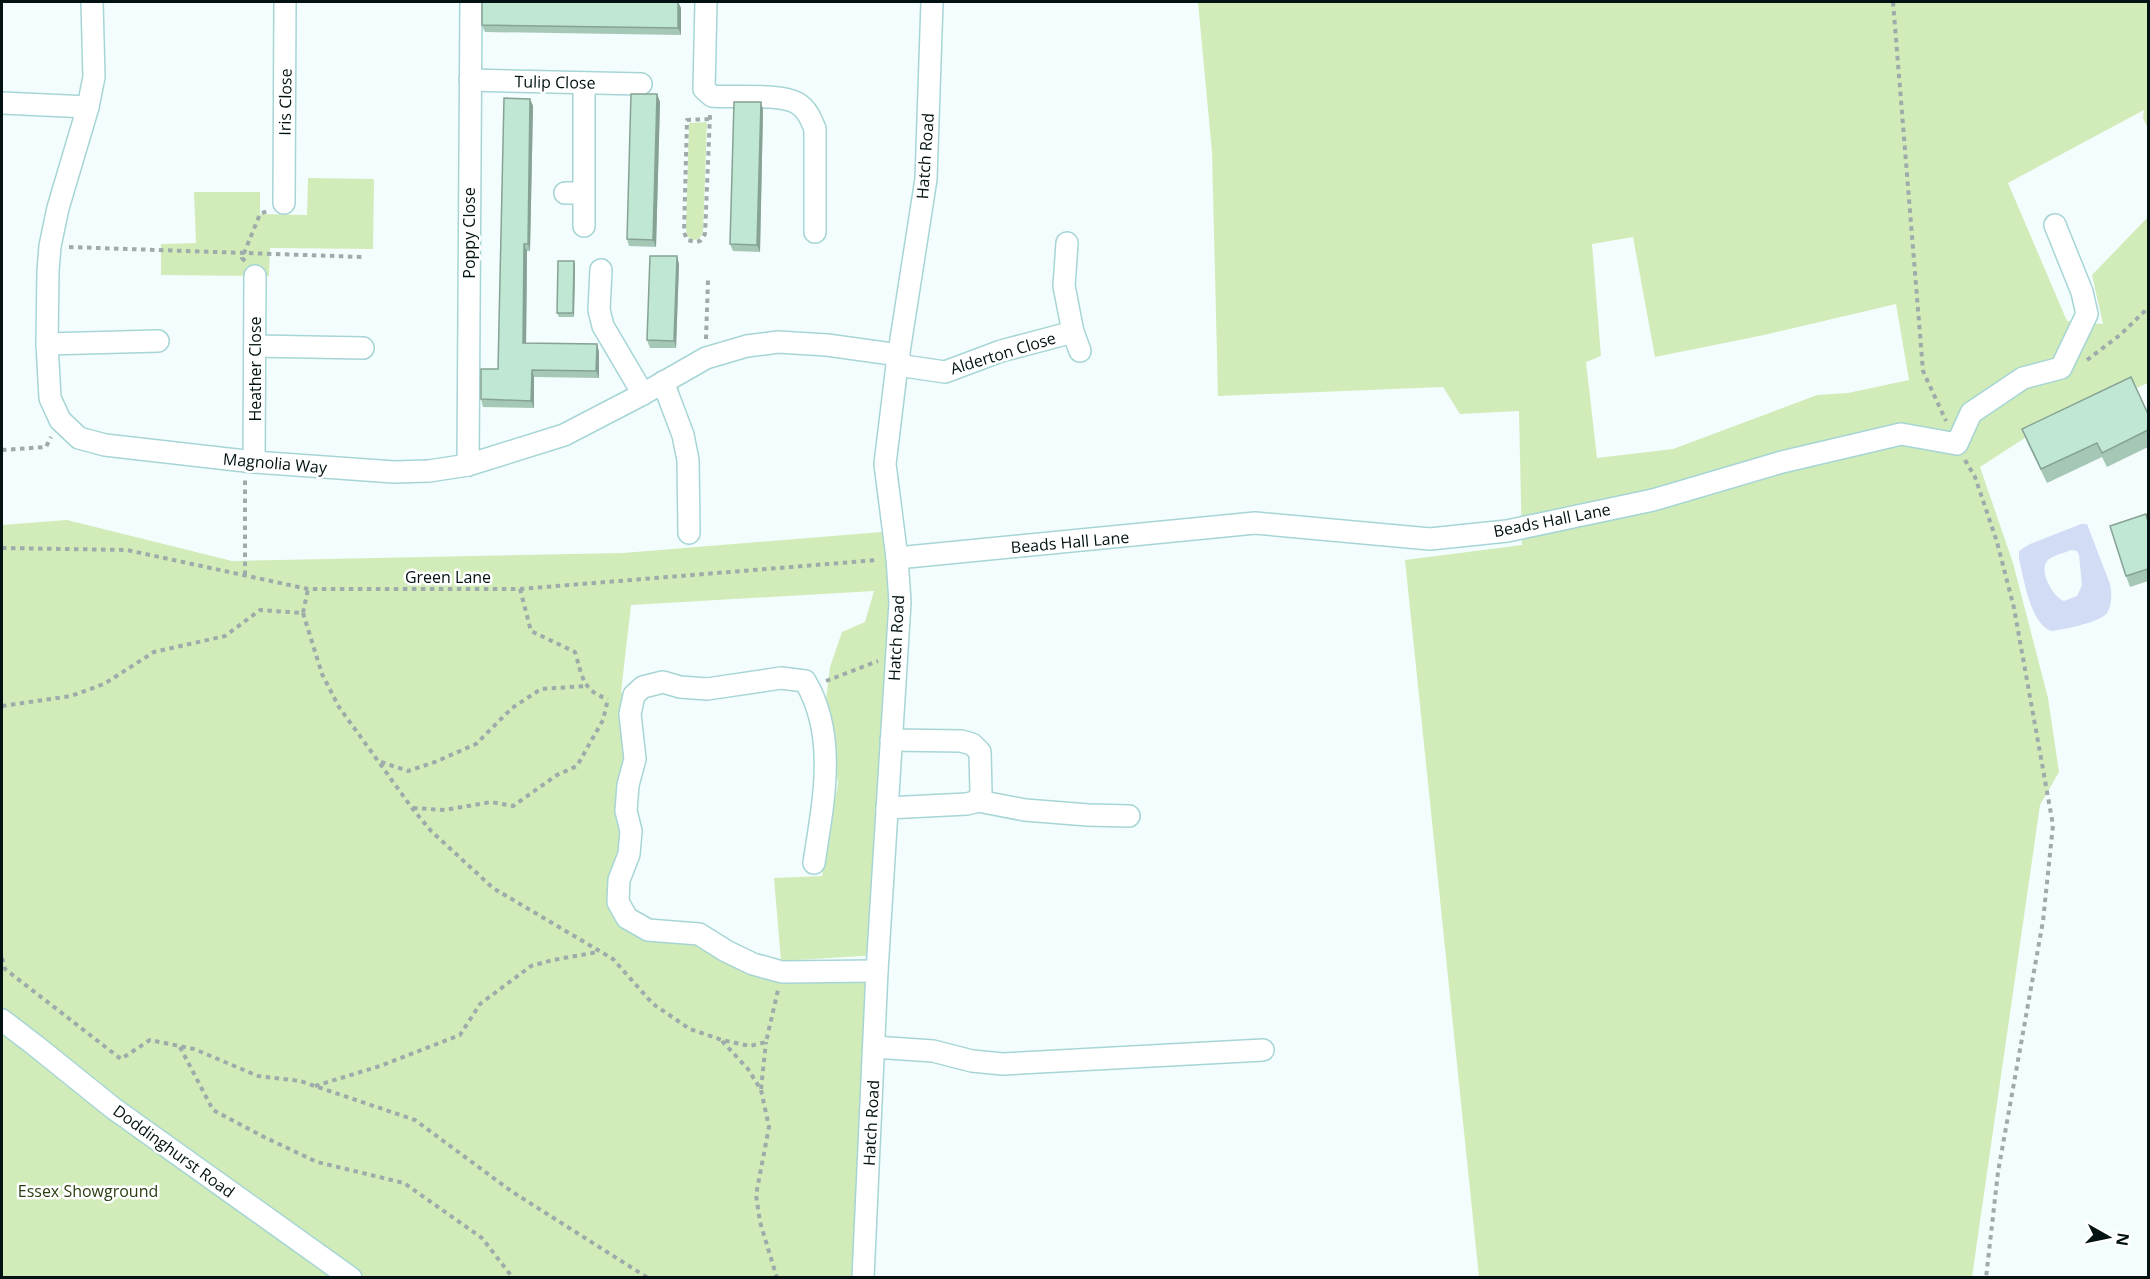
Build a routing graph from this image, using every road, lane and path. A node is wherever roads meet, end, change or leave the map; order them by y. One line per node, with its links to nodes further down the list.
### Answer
1 (92, 2): 12 (street, Magnolia Way)
2 (285, 2): 14 (street, Iris Close)
3 (471, 2): 7 (street, Poppy Close)
4 (706, 2): 10 (street)
5 (932, 2): 31 (street, Hatch Road)
6 (1893, 2): 36 (path)
7 (470, 80): 8 (street, Tulip Close); 39 (street, Poppy Close)
8 (584, 83): 9 (street, Tulip Close); 16 (street)
9 (641, 84)
10 (712, 96): 13 (path); 17 (street)
11 (2, 103): 12 (street)
12 (88, 107): 19 (street, Magnolia Way)
13 (709, 119): 13 (path)
14 (284, 203): 20 (path)
15 (2055, 225): 32 (street)
16 (584, 226)
17 (815, 232)
18 (1067, 243): 31 (street, Alderton Close)
19 (50, 246): 20 (path); 27 (street, Magnolia Way)
20 (244, 253): 21 (path); 23 (path)
21 (363, 257)
22 (601, 270): 34 (street)
23 (255, 276): 28 (street, Heather Close)
24 (708, 280): 30 (path)
25 (2148, 308): 32 (path)
26 (158, 341): 27 (street)
27 (47, 344): 35 (street, Magnolia Way)
28 (255, 346): 29 (street); 38 (street, Heather Close)
29 (363, 348)
30 (706, 358): 31 (street, Magnolia Way); 33 (street, Magnolia Way)
31 (898, 360): 42 (street, Hatch Road)
32 (2061, 368): 36 (street)
33 (663, 382): 34 (street, Magnolia Way); 40 (street)
34 (643, 394): 39 (street, Magnolia Way)
35 (60, 420): 37 (path); 38 (street, Magnolia Way)
36 (1957, 444): 42 (street, Beads Hall Lane); 77 (path)
37 (2, 450)
38 (250, 461): 39 (street, Magnolia Way); 43 (path)
39 (468, 465)
40 (689, 533)
41 (2, 548): 43 (path, Green Lane)
42 (897, 558): 45 (path, Green Lane); 53 (street, Hatch Road)
43 (245, 575): 44 (path, Green Lane)
44 (308, 589): 45 (path, Green Lane); 46 (path)
45 (520, 589): 48 (path)
46 (303, 613): 52 (path); 54 (path)
47 (884, 659): 49 (path)
48 (586, 686): 50 (path); 54 (path)
49 (809, 688): 51 (street); 59 (street)
50 (608, 699): 51 (path); 56 (path)
51 (632, 704): 63 (street)
52 (2, 706)
53 (891, 740): 55 (street); 57 (street, Hatch Road)
54 (380, 762): 56 (path)
55 (978, 801): 57 (street); 58 (street)
56 (412, 808): 60 (path)
57 (887, 808): 62 (street, Hatch Road)
58 (1129, 816)
59 (814, 863)
60 (600, 952): 65 (path); 70 (path)
61 (2, 958): 67 (path)
62 (877, 971): 63 (street); 68 (street, Hatch Road)
63 (782, 972): 66 (path)
64 (2, 1020): 72 (street, Doddinghurst Road)
65 (722, 1040): 66 (path); 71 (path)
66 (766, 1042): 71 (path)
67 (180, 1047): 70 (path); 73 (path)
68 (874, 1047): 69 (street); 76 (street, Hatch Road)
69 (1263, 1050)
70 (315, 1086): 74 (path)
71 (761, 1090): 75 (path)
72 (351, 1278)
73 (513, 1278)
74 (648, 1278)
75 (777, 1278)
76 (863, 1278)
77 (1986, 1278)

